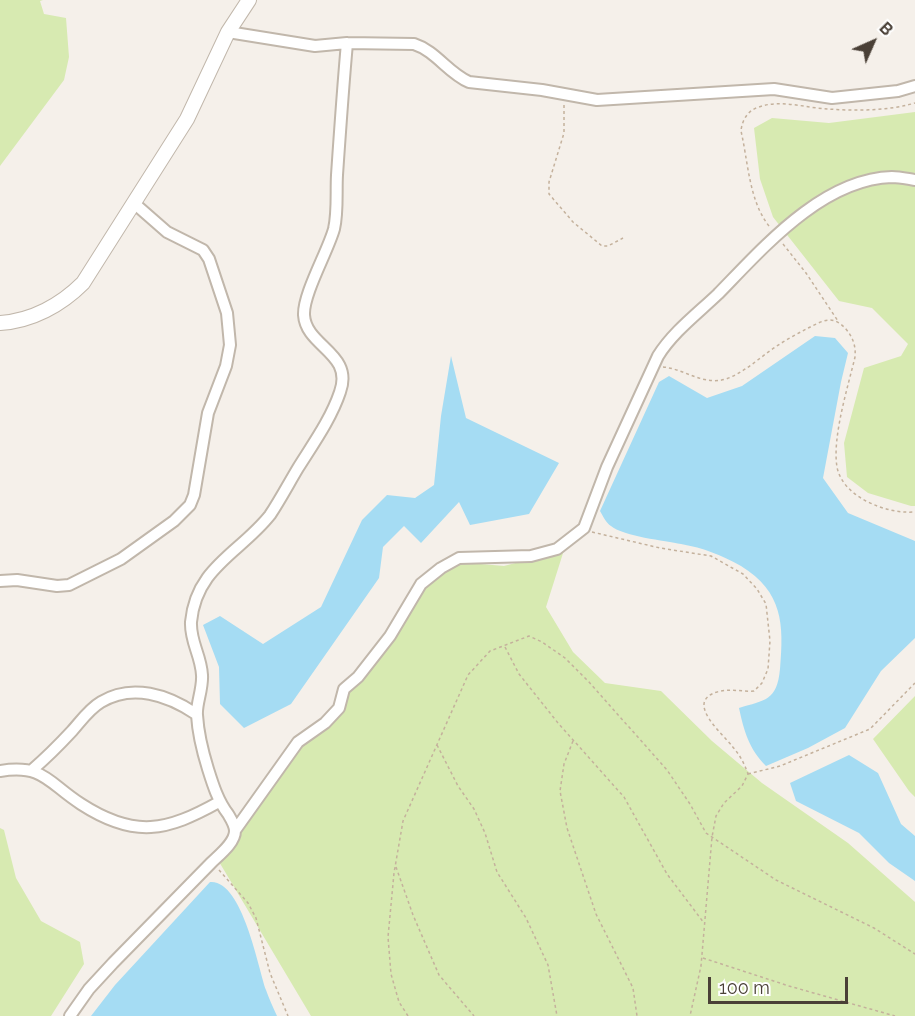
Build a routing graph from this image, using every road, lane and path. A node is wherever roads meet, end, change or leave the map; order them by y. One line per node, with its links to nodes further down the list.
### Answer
1 (249, 0): 2 (street)
2 (228, 32): 3 (street); 8 (street)
3 (347, 43): 5 (street); 19 (street)
4 (915, 86): 5 (street)
5 (564, 94): 10 (path)
6 (915, 104): 9 (path)
7 (915, 180): 9 (street)
8 (135, 204): 12 (street); 16 (street)
9 (776, 234): 11 (path); 13 (street)
10 (623, 238)
11 (838, 322): 13 (path); 14 (path)
12 (0, 323)
13 (654, 366): 15 (street)
14 (915, 512)
15 (583, 529): 24 (path); 26 (street)
16 (0, 581)
17 (504, 646): 20 (path); 21 (path); 27 (path)
18 (915, 683): 24 (path)
19 (196, 714): 22 (street); 25 (street)
20 (573, 740): 30 (path); 38 (path)
21 (436, 745): 29 (path); 37 (path)
22 (32, 770): 23 (street); 25 (street)
23 (0, 771)
24 (748, 774): 27 (path)
25 (219, 802): 26 (street)
26 (236, 829): 28 (street)
27 (712, 837): 30 (path); 31 (path)
28 (212, 863): 33 (street); 34 (path)
29 (396, 866): 35 (path); 36 (path)
30 (704, 923): 32 (path)
31 (915, 954)
32 (702, 958): 39 (path); 40 (path)
33 (70, 1016)
34 (288, 1016)
35 (408, 1016)
36 (474, 1016)
37 (557, 1016)
38 (637, 1016)
39 (690, 1016)
40 (895, 1016)

